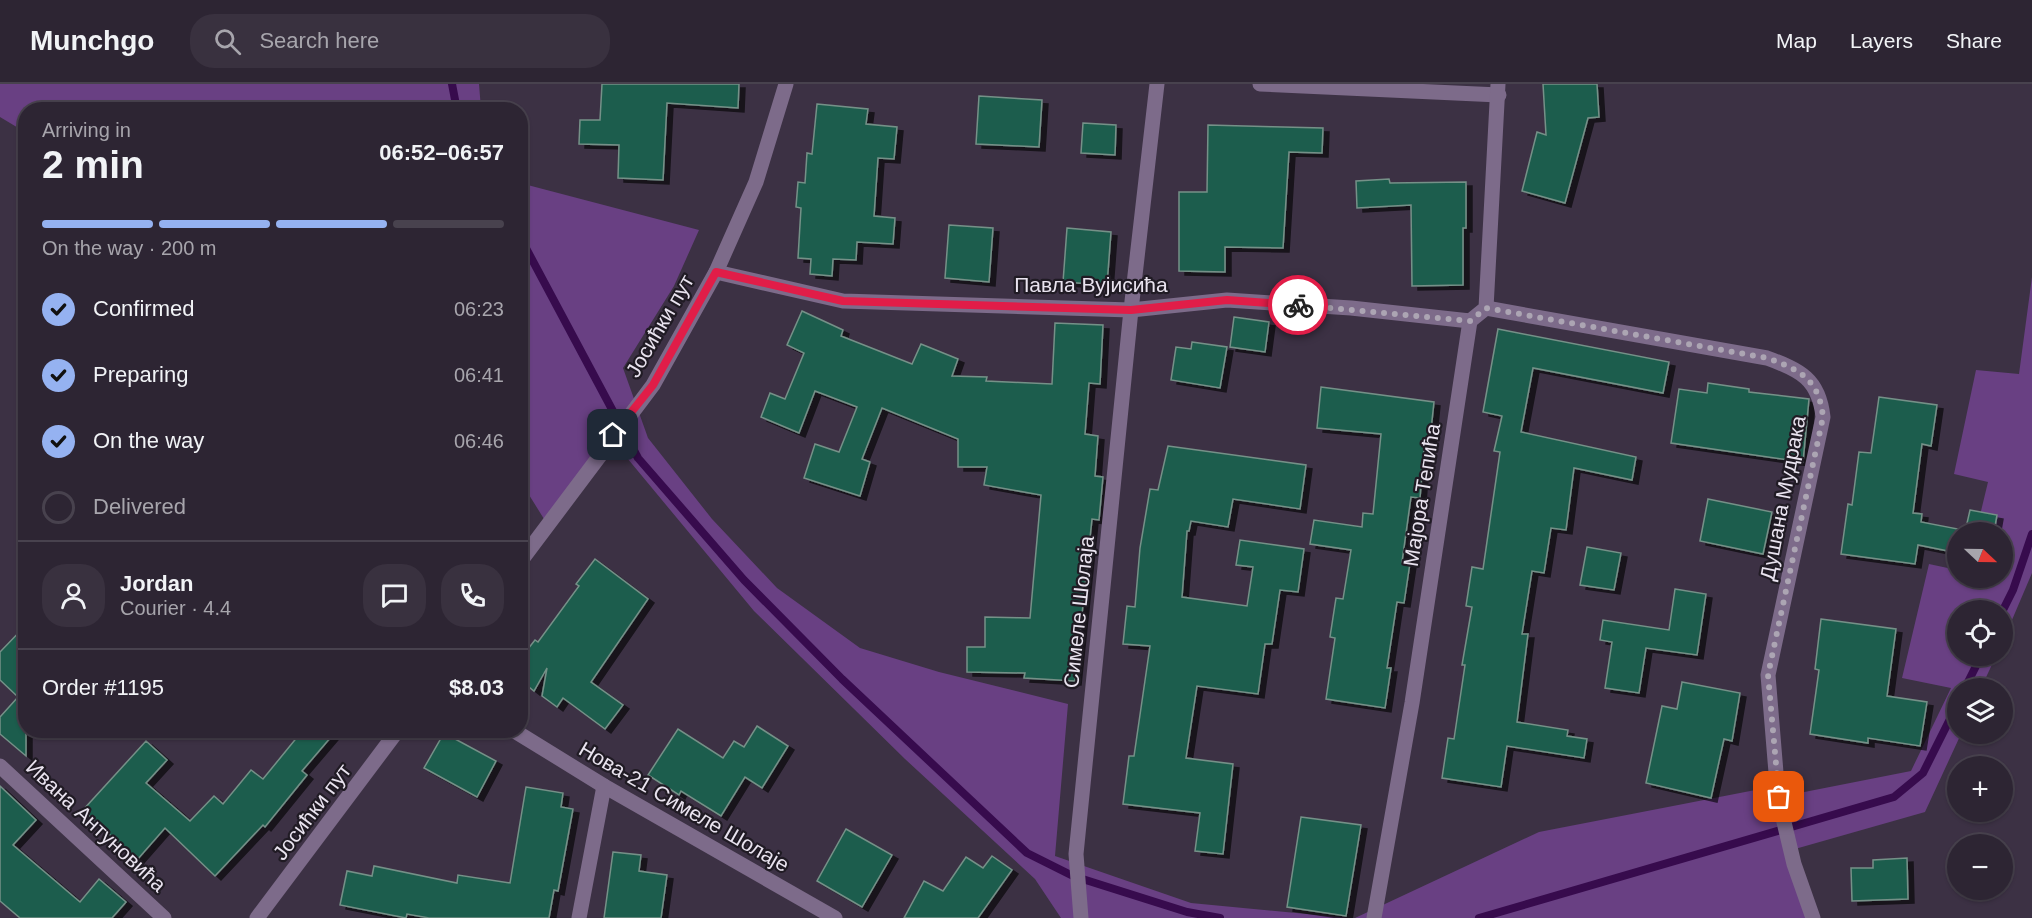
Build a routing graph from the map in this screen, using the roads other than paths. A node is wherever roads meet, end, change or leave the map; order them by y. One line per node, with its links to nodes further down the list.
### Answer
1 (786, 84): 5 (street, Јосићки пут)
2 (1157, 84): 7 (street, Симеле Шолаја)
3 (1260, 84): 4 (street)
4 (1499, 90): 6 (street)
5 (716, 272): 7 (street, Павла Вујисића); 9 (street, Јосићки пут)
6 (1486, 308): 8 (street); 20 (street, Душана Мудрака)
7 (1131, 310): 8 (street, Павла Вујисића); 14 (street, Симеле Шолаја)
8 (1470, 321): 15 (street, Мајора Тепића)
9 (528, 551)
10 (392, 738): 17 (street, Јосићки пут)
11 (526, 738): 13 (street, Нова-21 Симеле Шолаје)
12 (0, 766): 16 (street, Ивана Антуновића)
13 (604, 786): 18 (street); 19 (street, Нова-21 Симеле Шолаје)
14 (1080, 912)
15 (1374, 914)
16 (164, 918)
17 (257, 918)
18 (579, 918)
19 (835, 918)
20 (1813, 918)

